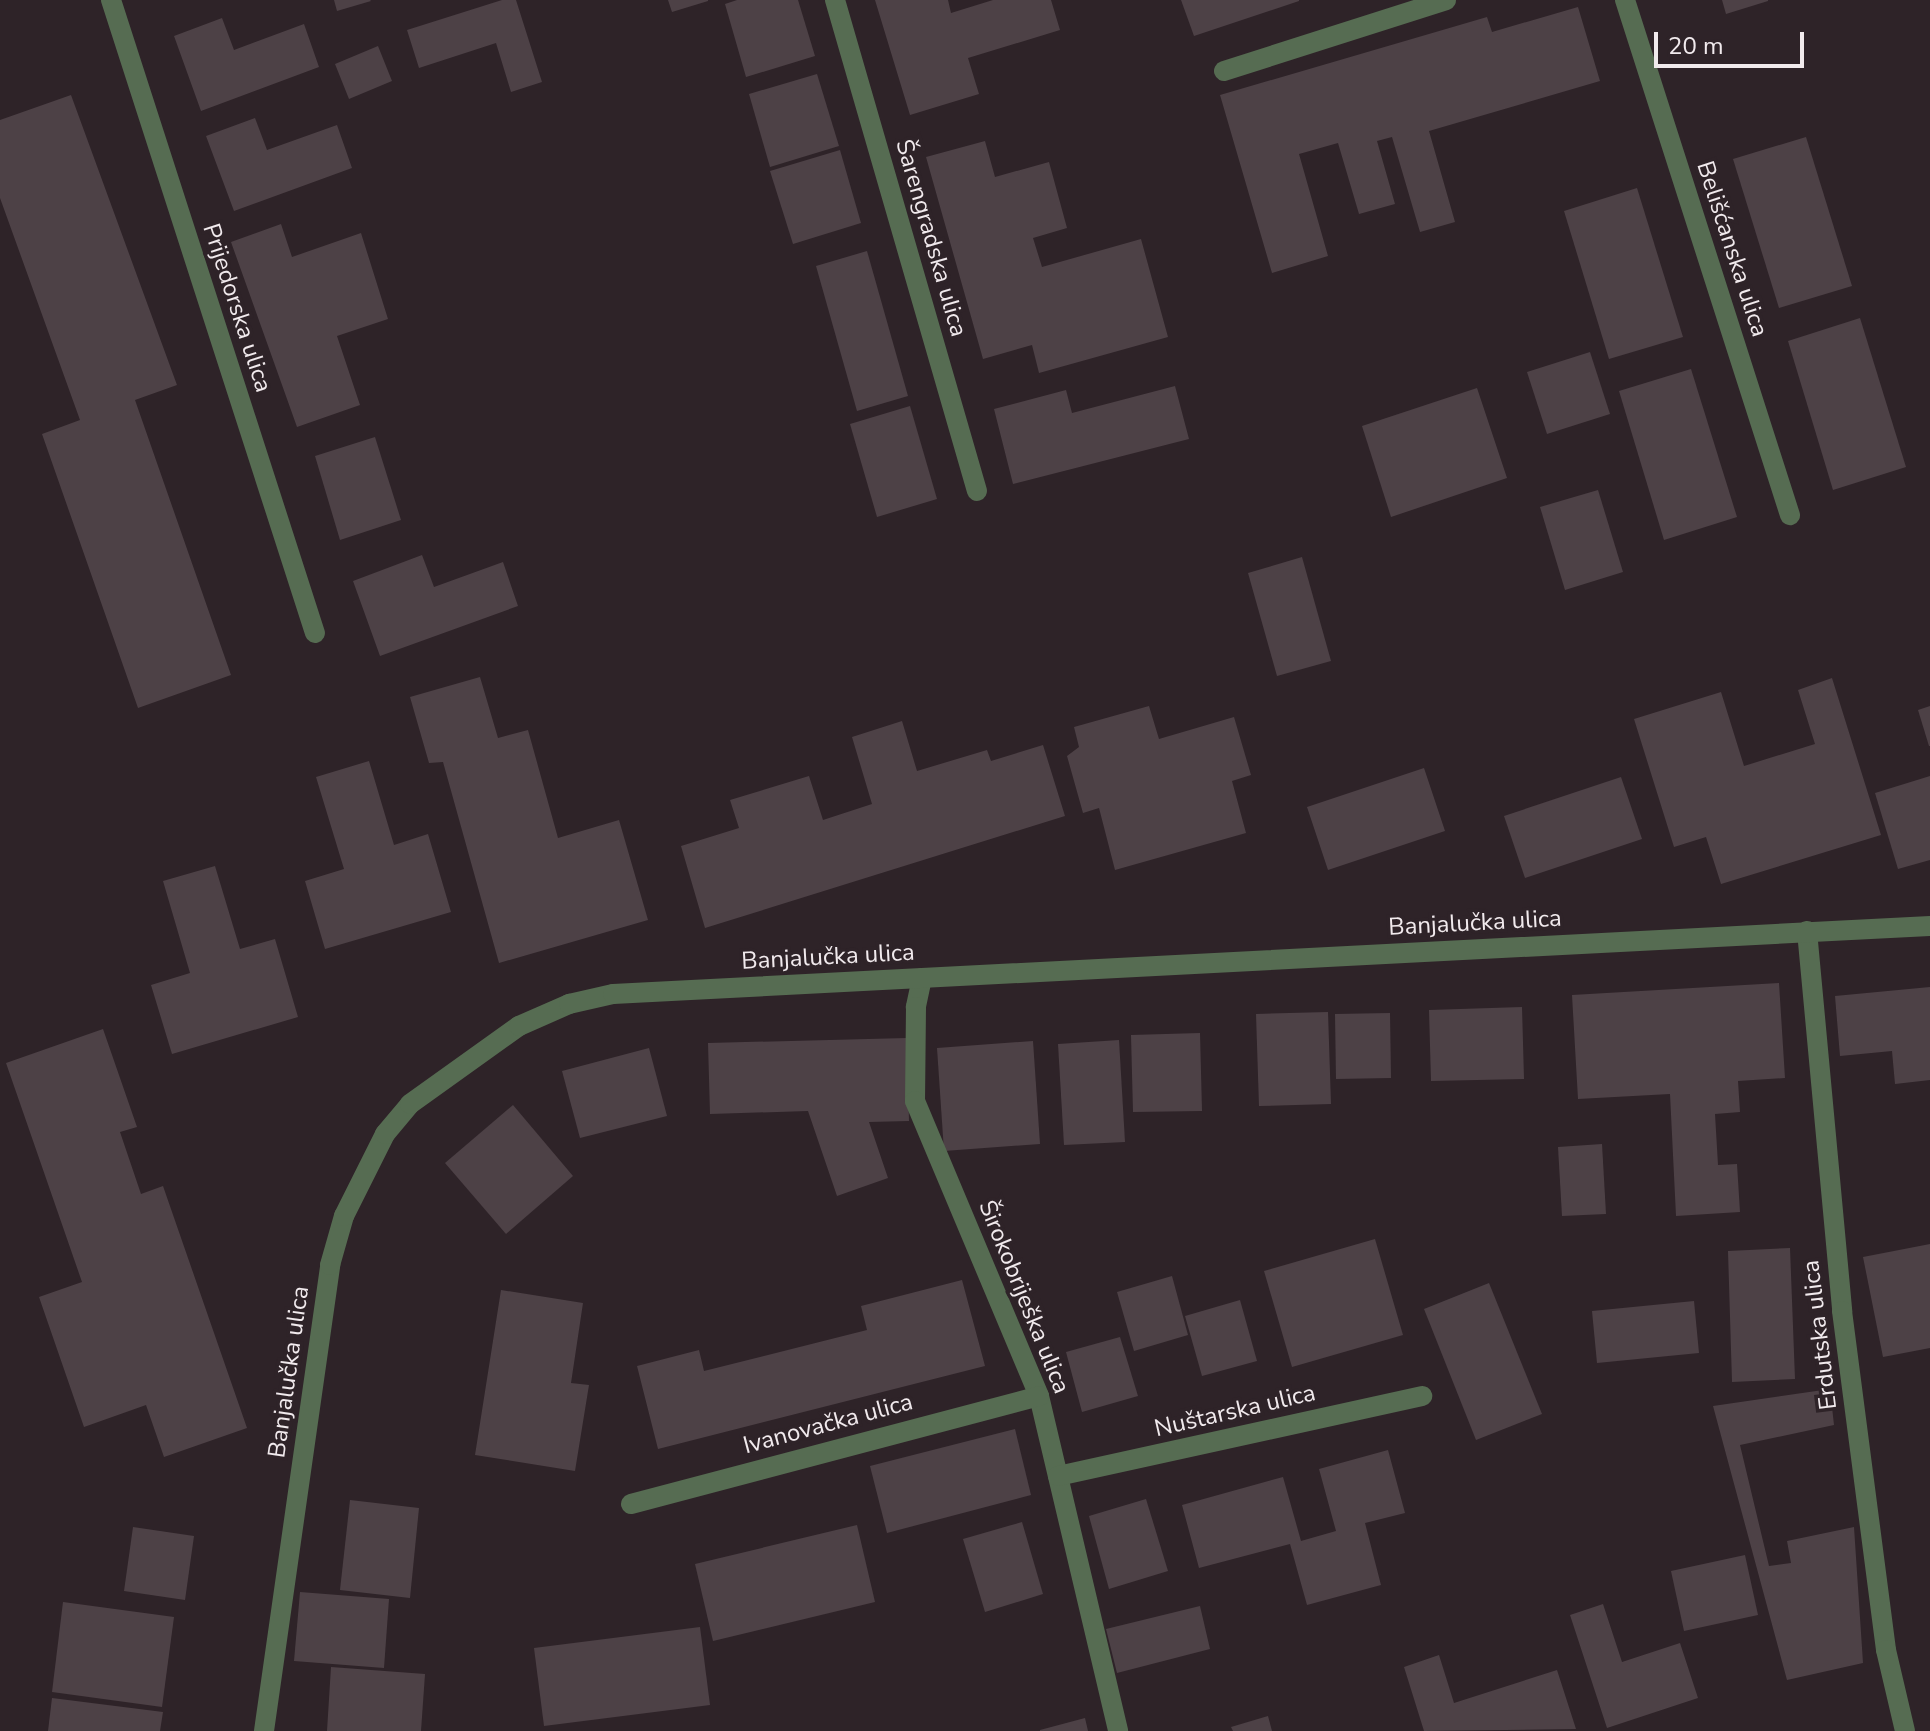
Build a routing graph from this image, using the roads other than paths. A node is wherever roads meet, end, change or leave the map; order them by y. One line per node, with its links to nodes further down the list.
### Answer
1 (111, 0): 8 (street, Prijedorska ulica)
2 (835, 0): 6 (street, Šarengradska ulica)
3 (1446, 0): 5 (street)
4 (1625, 0): 7 (street, Belišćanska ulica)
5 (1224, 71)
6 (977, 491)
7 (1790, 515)
8 (315, 633)
9 (1930, 926): 10 (street, Banjalučka ulica)
10 (1807, 931): 11 (street, Banjalučka ulica); 18 (street, Erdutska ulica)
11 (922, 978): 12 (street, Širokobriješka ulica); 16 (street, Banjalučka ulica)
12 (1039, 1396): 14 (street, Širokobriješka ulica); 15 (street, Ivanovačka ulica)
13 (1422, 1396): 14 (street, Nuštarska ulica)
14 (1058, 1476): 17 (street, Širokobriješka ulica)
15 (631, 1504)
16 (264, 1731)
17 (1118, 1731)
18 (1905, 1731)

